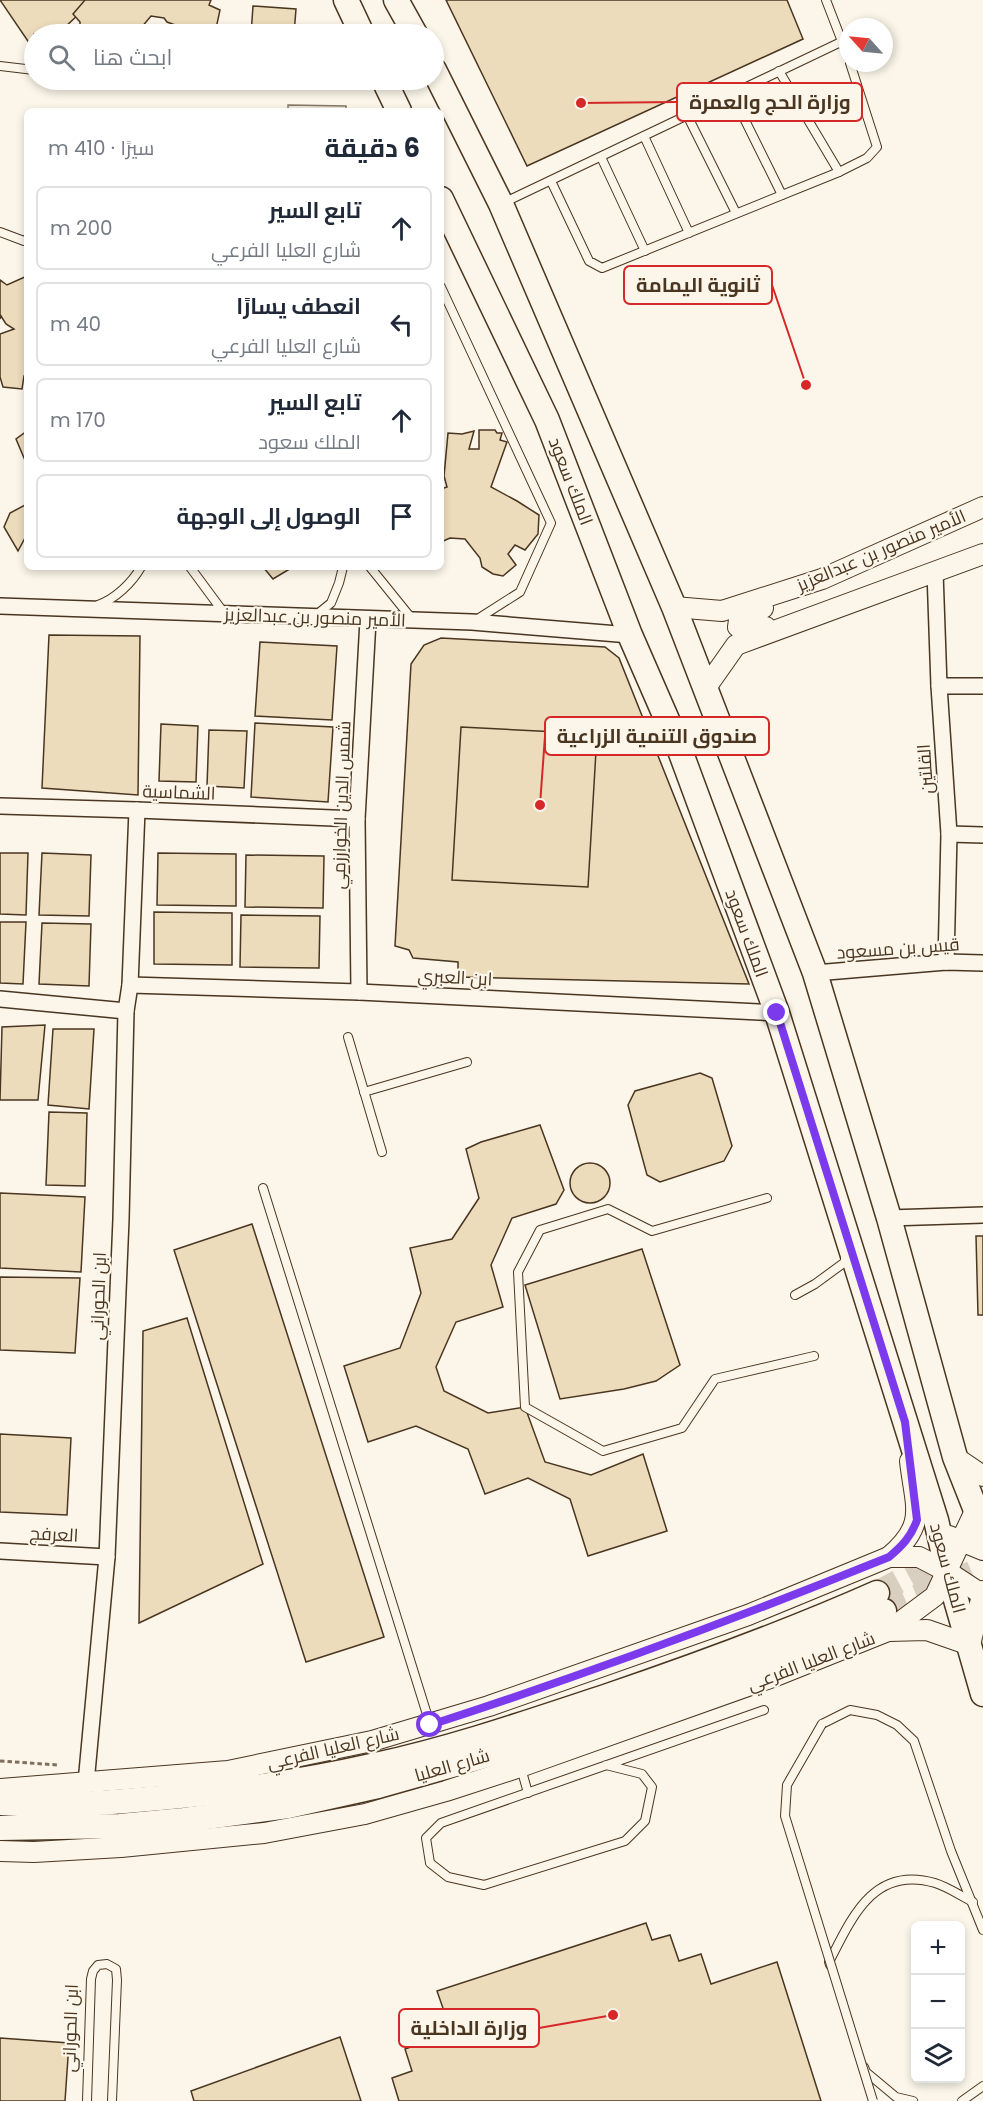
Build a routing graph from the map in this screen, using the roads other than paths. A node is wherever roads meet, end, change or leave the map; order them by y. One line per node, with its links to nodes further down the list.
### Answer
1 (345, 0): 4 (main road)
2 (396, 0): 5 (main road)
3 (826, 0): 6 (lane)
4 (357, 24)
5 (409, 24)
6 (839, 31)
7 (839, 42): 10 (lane)
8 (0, 66): 9 (lane)
9 (24, 69)
10 (779, 71): 14 (lane); 19 (lane)
11 (853, 72): 19 (lane)
12 (389, 90): 15 (main road)
13 (444, 90): 22 (main road)
14 (732, 94): 16 (lane); 21 (lane)
15 (398, 108)
16 (687, 116): 17 (lane); 24 (lane)
17 (644, 136): 18 (lane); 26 (lane)
18 (601, 157): 20 (lane); 28 (lane)
19 (839, 172): 21 (lane)
20 (551, 181): 22 (lane); 28 (lane)
21 (782, 195): 24 (lane)
22 (501, 204): 40 (main road)
23 (444, 205): 49 (main road, الملك سعود)
24 (736, 213): 26 (lane)
25 (0, 232): 27 (lane)
26 (689, 233): 28 (lane)
27 (24, 241)
28 (645, 251)
29 (444, 293): 48 (lane)
30 (983, 507): 37 (street, الأمير منصور بن عبدالعزيز)
31 (981, 557): 36 (street, الأمير منصور بن عبدالعزيز)
32 (140, 570): 42 (lane)
33 (192, 570): 43 (lane)
34 (342, 570): 44 (lane)
35 (372, 570): 47 (lane)
36 (935, 572): 46 (street, الأمير منصور بن عبدالعزيز); 50 (street, القلتين)
37 (822, 579): 40 (street, الأمير منصور بن عبدالعزيز); 46 (street)
38 (0, 598): 41 (lane)
39 (0, 606): 41 (street, الأمير منصور بن عبدالعزيز)
40 (674, 607): 52 (main road)
41 (33, 608): 42 (street, الأمير منصور بن عبدالعزيز)
42 (84, 609): 43 (street, الأمير منصور بن عبدالعزيز)
43 (225, 615): 44 (street, الأمير منصور بن عبدالعزيز)
44 (312, 618): 45 (street, الأمير منصور بن عبدالعزيز)
45 (368, 620): 47 (street, الأمير منصور بن عبدالعزيز); 55 (street, شمس الدين الخوارزمي)
46 (805, 620): 52 (street, الأمير منصور بن عبدالعزيز)
47 (413, 621): 48 (street, الأمير منصور بن عبدالعزيز)
48 (472, 622): 49 (street, الأمير منصور بن عبدالعزيز)
49 (630, 635): 65 (main road, الملك سعود)
50 (939, 686): 51 (street); 56 (street, القلتين)
51 (983, 686)
52 (705, 689): 60 (main road)
53 (0, 806): 54 (street, الشماسية)
54 (137, 810): 55 (street, الشماسية); 61 (street, ابن الحوراني)
55 (357, 819): 62 (street, شمس الدين الخوارزمي)
56 (949, 834): 57 (street); 58 (street, القلتين)
57 (983, 835)
58 (946, 962): 59 (street, قيس بن مسعود); 60 (street, قيس بن مسعود)
59 (983, 963)
60 (815, 973): 73 (main road)
61 (130, 985): 62 (street, ابن العبري); 64 (street, ابن الحوراني)
62 (359, 992): 65 (street, ابن العبري)
63 (0, 999): 64 (street)
64 (126, 1011): 85 (street, ابن الحوراني)
65 (777, 1013): 74 (main road, الملك سعود)
66 (348, 1037): 68 (lane)
67 (467, 1062): 68 (lane)
68 (364, 1092): 69 (lane)
69 (382, 1152)
70 (263, 1188): 93 (lane)
71 (767, 1198): 76 (lane)
72 (983, 1215): 73 (street)
73 (890, 1218): 78 (main road)
74 (845, 1230): 75 (lane); 77 (main road, الملك سعود)
75 (795, 1295)
76 (814, 1356)
77 (905, 1422): 81 (main road, الملك سعود); 86 (street, شارع العليا الفرعي)
78 (954, 1456): 79 (street); 80 (main road)
79 (983, 1476)
80 (980, 1518): 82 (street, شارع العليا الفرعي)
81 (939, 1531): 82 (street); 87 (main road, الملك سعود)
82 (962, 1541): 83 (street); 87 (street, شارع العليا الفرعي)
83 (983, 1550)
84 (0, 1551): 85 (street, العرفج)
85 (106, 1557): 96 (street, ابن الحوراني)
86 (889, 1557): 87 (street, شارع العليا الفرعي); 93 (street, شارع العليا الفرعي)
87 (948, 1572): 88 (street, شارع العليا الفرعي); 89 (street, شارع العليا الفرعي); 90 (main road, الملك سعود)
88 (983, 1593): 90 (street)
89 (883, 1612): 90 (street, شارع العليا الفرعي); 95 (street, شارع العليا الفرعي); 99 (main road, شارع العليا); 100 (main road, شارع العليا)
90 (970, 1645): 91 (main road, الملك سعود)
91 (983, 1694)
92 (764, 1710): 94 (lane)
93 (430, 1725): 96 (street, شارع العليا الفرعي)
94 (606, 1766): 98 (lane); 98 (lane)
95 (520, 1767): 98 (lane); 101 (street, شارع العليا الفرعي)
96 (87, 1775): 97 (street, شارع العليا الفرعي)
97 (0, 1789)
98 (528, 1792)
99 (0, 1803)
100 (0, 1828)
101 (0, 1851)
102 (973, 1902): 103 (lane); 107 (lane, bridge); 108 (lane)
103 (983, 1930)
104 (983, 2086): 109 (lane)
105 (87, 2101): 106 (lane, ابن الحوراني)
106 (112, 2101)
107 (873, 2101)
108 (913, 2101)
109 (962, 2101)

